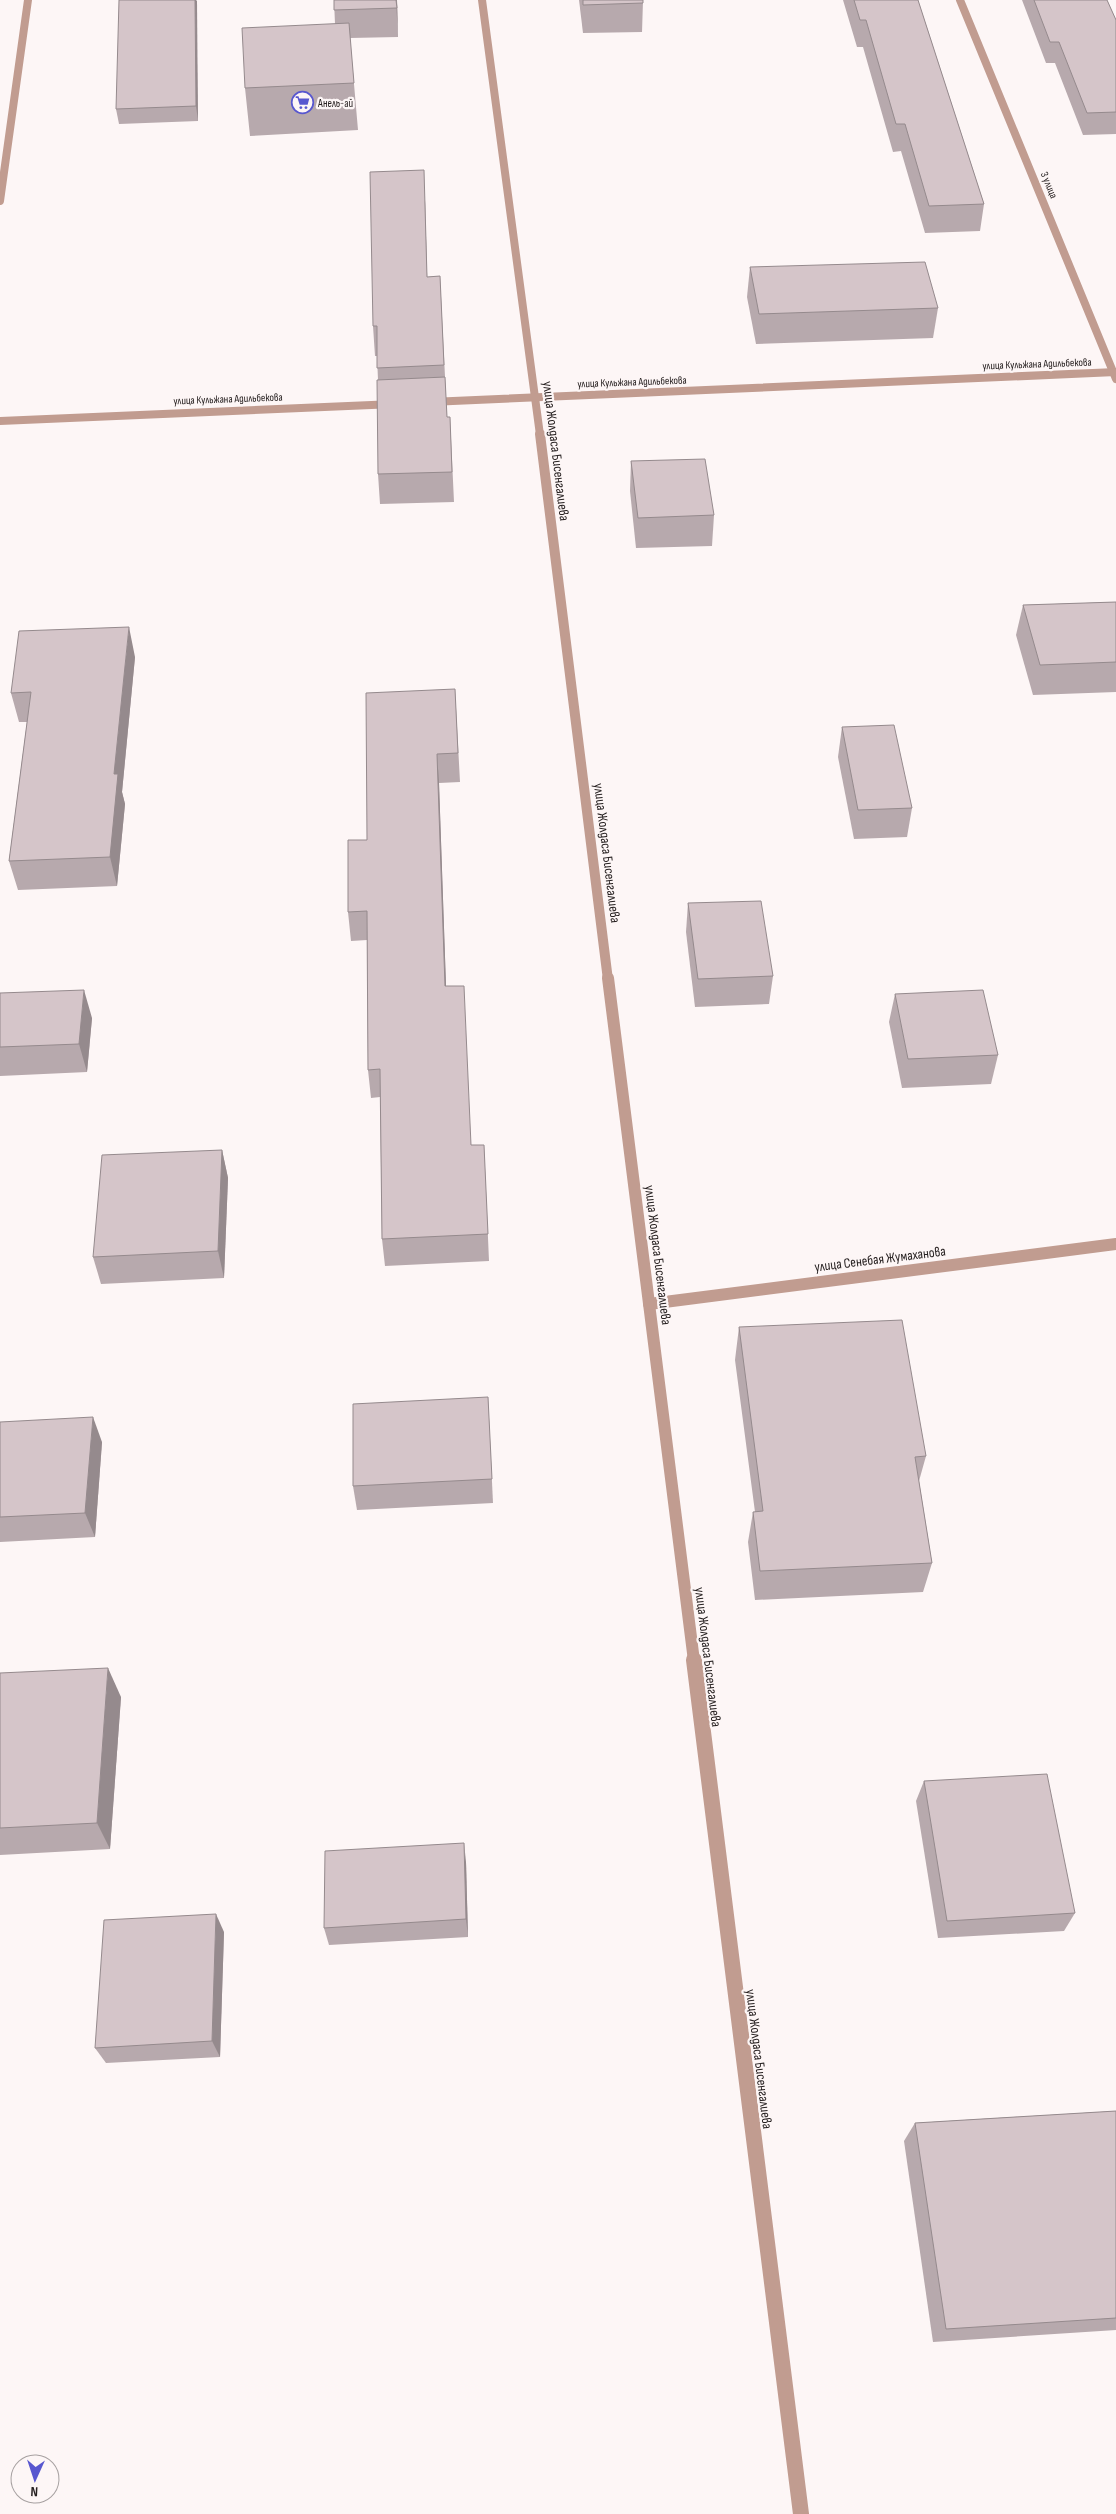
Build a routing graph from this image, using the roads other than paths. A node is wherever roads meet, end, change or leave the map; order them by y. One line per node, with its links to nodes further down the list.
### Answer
1 (28, 0): 4 (street)
2 (482, 0): 6 (street, улица Жолдаса Бисенгалиева)
3 (960, 0): 5 (street, 3 улица)
4 (0, 201)
5 (1115, 375): 6 (street, улица Кульжана Адильбекова)
6 (535, 398): 8 (street, улица Кульжана Адильбекова); 11 (street, улица Жолдаса Бисенгалиева)
7 (406, 403): 9 (street, улица Кульжана Адильбекова)
8 (416, 403)
9 (0, 420)
10 (1116, 1244): 11 (street, улица Сенебая Жумаханова)
11 (649, 1304): 12 (street, улица Жолдаса Бисенгалиева)
12 (801, 2514)

